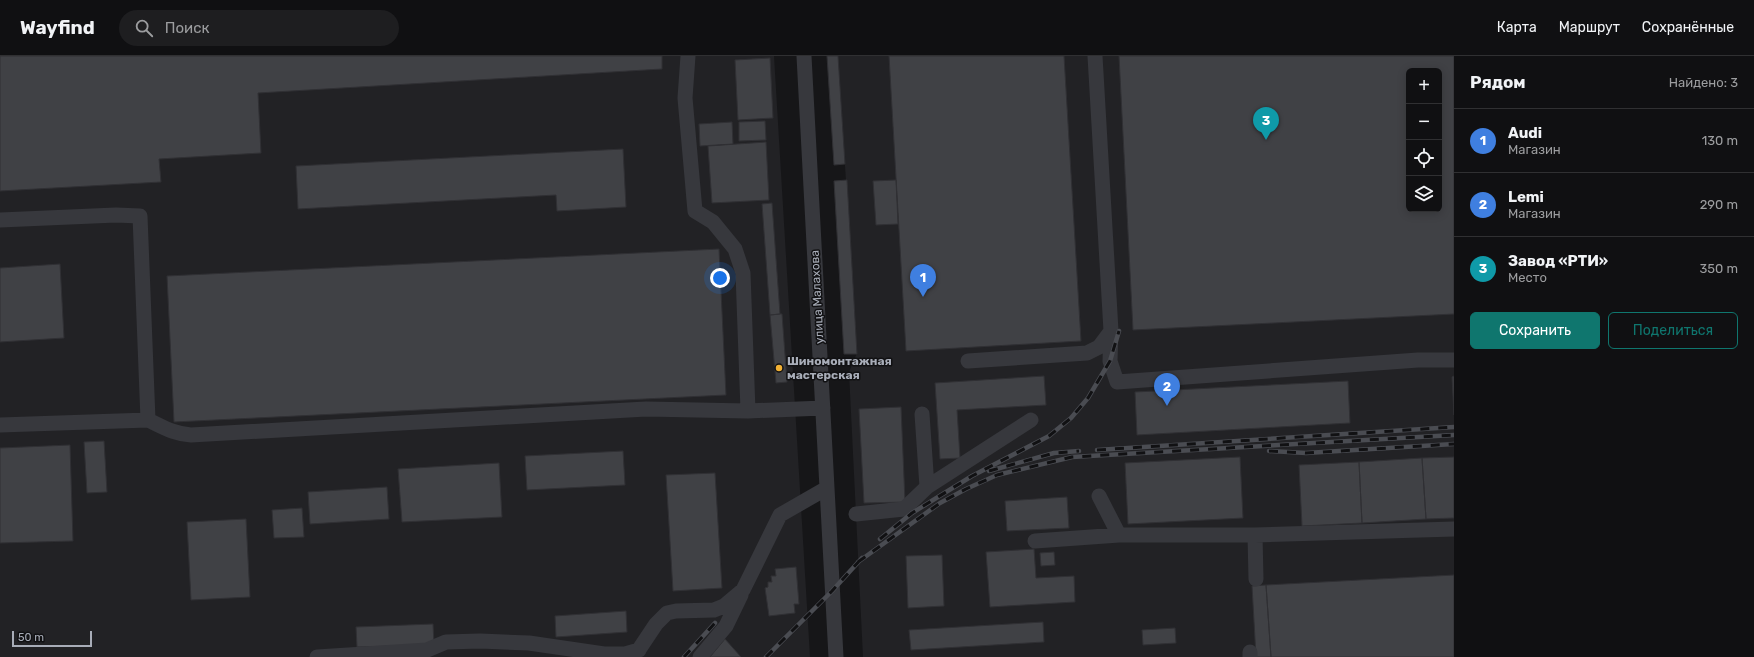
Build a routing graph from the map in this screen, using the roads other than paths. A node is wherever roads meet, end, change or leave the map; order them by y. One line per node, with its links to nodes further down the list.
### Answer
1 (688, 56): 9 (street)
2 (804, 56): 8 (street, улица Малахова)
3 (1095, 56): 5 (street)
4 (0, 220): 11 (street)
5 (1111, 331): 6 (street); 7 (street)
6 (1454, 360)
7 (968, 361)
8 (822, 408): 9 (street); 15 (street, улица Малахова)
9 (748, 411): 11 (street)
10 (922, 414): 14 (street)
11 (148, 420): 13 (street)
12 (1031, 420): 14 (street)
13 (0, 425)
14 (927, 487): 17 (street)
15 (827, 488): 23 (street); 28 (street, улица Малахова)
16 (1099, 496): 19 (street)
17 (856, 514)
18 (1454, 529): 20 (street)
19 (1119, 535): 20 (street); 21 (street)
20 (1255, 535): 22 (street)
21 (1035, 541)
22 (1256, 579)
23 (743, 590): 25 (street); 27 (street)
24 (427, 654): 25 (street); 26 (street)
25 (636, 654)
26 (317, 657)
27 (700, 657)
28 (836, 657)

